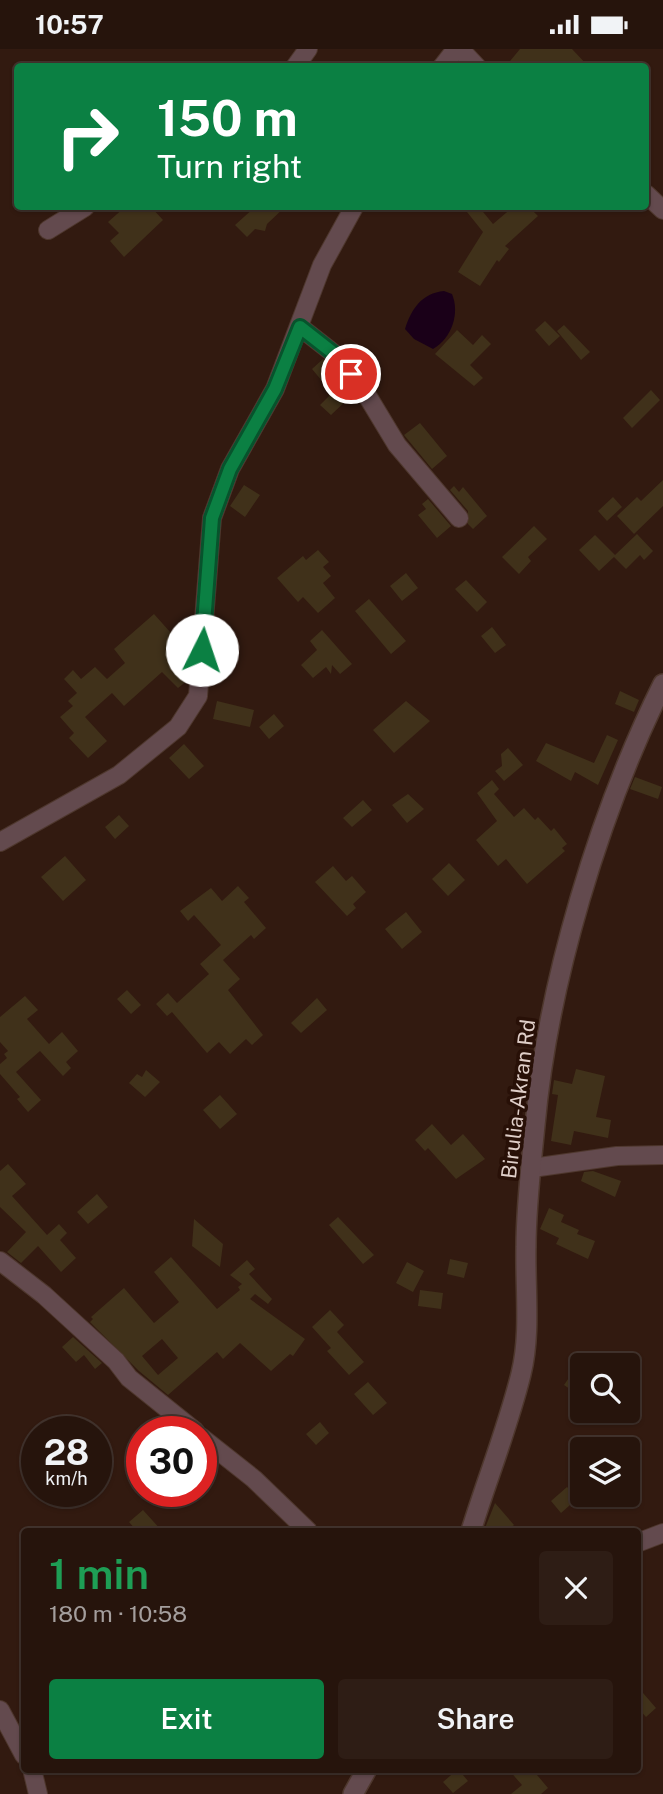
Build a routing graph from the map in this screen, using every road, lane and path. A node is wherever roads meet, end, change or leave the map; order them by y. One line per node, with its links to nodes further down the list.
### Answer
1 (458, 49): 2 (street); 3 (street)
2 (446, 63)
3 (473, 63)
4 (80, 210): 6 (street)
5 (352, 210): 7 (street)
6 (48, 230)
7 (300, 327): 8 (street); 10 (street)
8 (459, 518)
9 (661, 692): 12 (street, Birulia-Akran Rd)
10 (0, 842)
11 (663, 1154): 12 (street)
12 (532, 1168): 17 (street, Birulia-Akran Rd)
13 (0, 1261): 14 (street)
14 (176, 1416)
15 (217, 1450): 16 (street)
16 (305, 1528)
17 (472, 1528)
18 (663, 1533): 19 (street)
19 (641, 1541)
20 (0, 1710): 21 (street)
21 (21, 1749)
22 (33, 1773): 24 (street)
23 (365, 1773): 25 (street)
24 (38, 1794)
25 (353, 1794)

